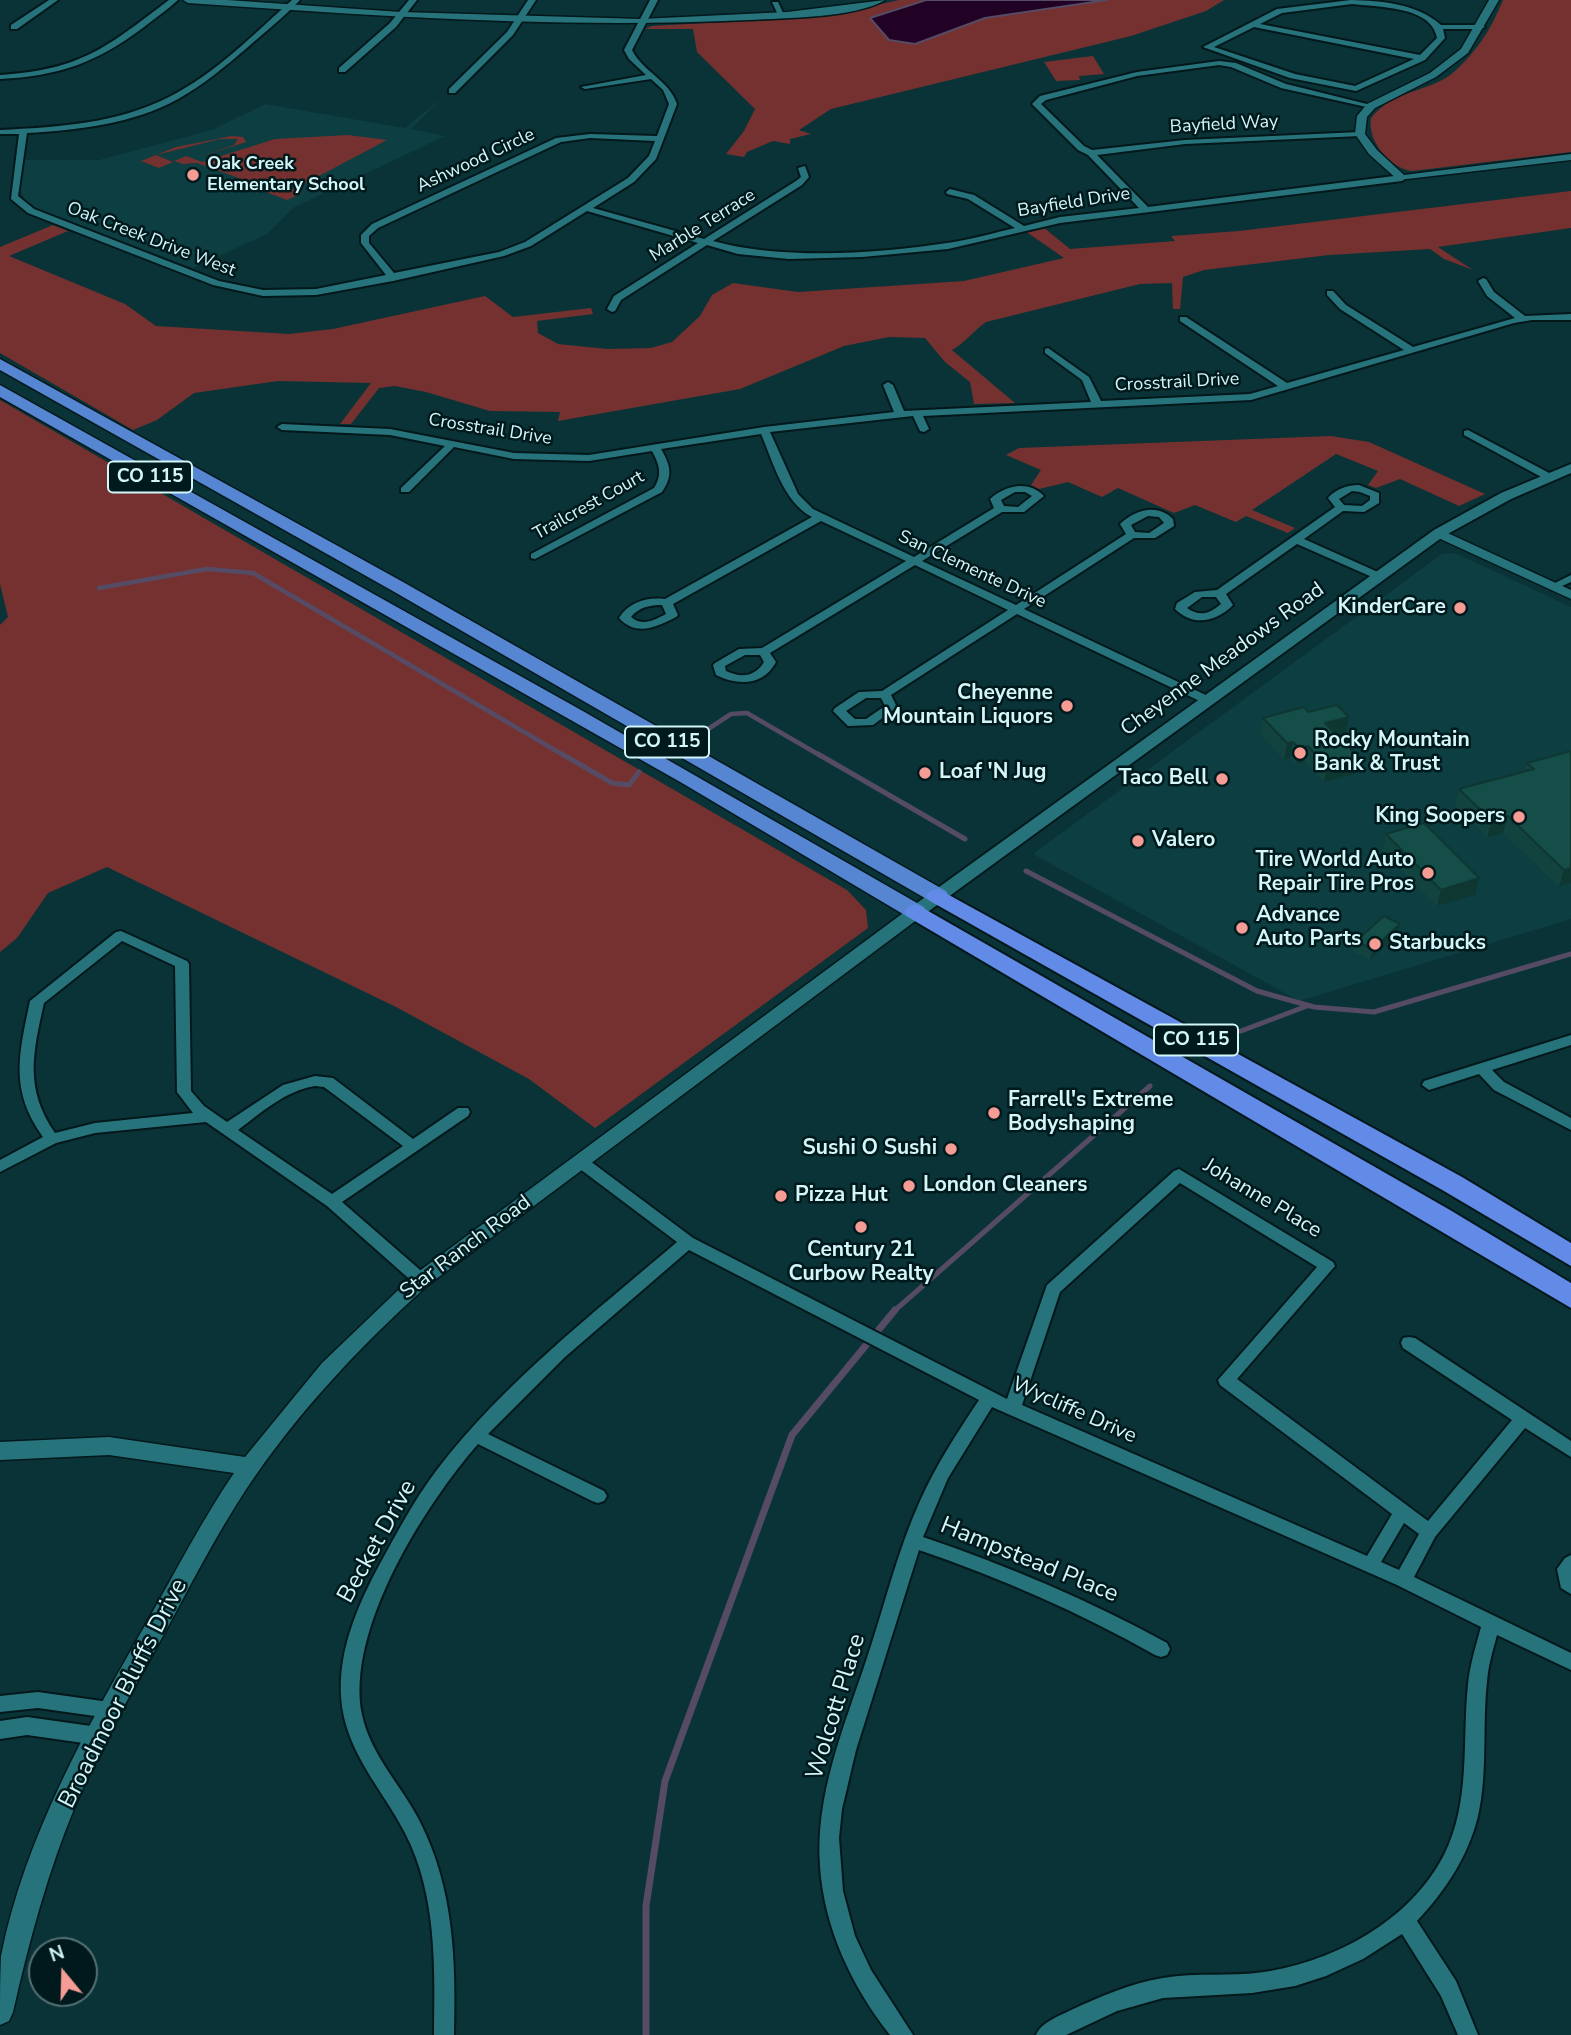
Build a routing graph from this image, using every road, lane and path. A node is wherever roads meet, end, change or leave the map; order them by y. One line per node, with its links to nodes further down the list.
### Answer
1 (54, 0): 18 (street)
2 (174, 0): 23 (street)
3 (188, 0): 11 (street)
4 (296, 0): 11 (street)
5 (413, 0): 12 (street)
6 (532, 0): 14 (street)
7 (654, 0): 15 (street)
8 (880, 0): 13 (street)
9 (1494, 0): 19 (street)
10 (775, 4): 13 (street)
11 (287, 9): 12 (street); 29 (street)
12 (401, 15): 14 (street); 21 (street)
13 (782, 15): 15 (street)
14 (519, 19): 15 (street); 26 (street)
15 (641, 22): 22 (street)
16 (1252, 24): 17 (street); 20 (street); 24 (street)
17 (1437, 25): 19 (street); 20 (street)
18 (14, 27)
19 (1481, 27): 28 (street)
20 (1422, 58): 24 (street)
21 (342, 70)
22 (651, 76): 25 (street); 32 (street, Oak Creek Drive West)
23 (0, 78)
24 (1330, 85): 27 (street)
25 (585, 87)
26 (452, 91)
27 (1319, 94): 28 (street); 33 (street)
28 (1371, 106): 31 (street)
29 (23, 131): 30 (street); 38 (street)
30 (0, 132)
31 (1360, 134): 33 (street, Bayfield Way); 36 (street)
32 (661, 139): 40 (street, Oak Creek Drive West); 44 (street, Ashwood Circle)
33 (1091, 153): 41 (street)
34 (1571, 157): 36 (street, Bayfield Drive)
35 (802, 168): 43 (street, Marble Terrace)
36 (1402, 177): 41 (street, Bayfield Drive)
37 (0, 188): 38 (street)
38 (13, 188): 44 (street, Oak Creek Drive West)
39 (950, 192): 42 (street)
40 (588, 209): 43 (street, Bayfield Drive); 44 (street, Oak Creek Drive West)
41 (1145, 209): 42 (street, Bayfield Drive)
42 (1022, 228): 43 (street, Bayfield Drive)
43 (706, 243): 47 (street, Marble Terrace)
44 (393, 278)
45 (1483, 281): 49 (street)
46 (1330, 293): 51 (street)
47 (612, 309)
48 (1571, 317): 49 (street, Crosstrail Drive)
49 (1522, 318): 51 (street, Crosstrail Drive)
50 (1183, 319): 55 (street)
51 (1411, 350): 55 (street, Crosstrail Drive)
52 (1048, 351): 57 (street)
53 (0, 364): 87 (highway, CO 115)
54 (888, 385): 59 (street)
55 (1286, 387): 57 (street, Crosstrail Drive)
56 (0, 390): 88 (highway, CO 115)
57 (1097, 404): 58 (street, Crosstrail Drive)
58 (916, 412): 59 (street, Crosstrail Drive); 61 (street)
59 (900, 414): 62 (street, Crosstrail Drive)
60 (282, 427): 64 (street, Crosstrail Drive)
61 (924, 429)
62 (764, 430): 65 (street, Crosstrail Drive); 71 (street, San Clemente Drive)
63 (1468, 433): 67 (street)
64 (453, 444): 65 (street, Crosstrail Drive); 68 (street)
65 (656, 449): 75 (street, Trailcrest Court)
66 (1571, 468): 67 (main road, Cheyenne Meadows Road)
67 (1549, 477): 72 (main road, Cheyenne Meadows Road)
68 (405, 490)
69 (1341, 508): 74 (street)
70 (1000, 509): 76 (street)
71 (819, 517): 76 (street, San Clemente Drive); 82 (street)
72 (1438, 533): 77 (main road, Cheyenne Meadows Road); 79 (street)
73 (1132, 535): 83 (street)
74 (1297, 541): 77 (street); 80 (street)
75 (535, 556)
76 (914, 562): 83 (street, San Clemente Drive); 84 (street)
77 (1376, 575): 86 (main road, Cheyenne Meadows Road)
78 (1571, 578): 79 (street)
79 (1555, 586): 81 (street)
80 (1220, 593)
81 (1571, 595)
82 (667, 603)
83 (1016, 610): 85 (street); 86 (street, San Clemente Drive)
84 (764, 652)
85 (885, 694)
86 (1206, 700): 87 (main road, Cheyenne Meadows Road)
87 (939, 896): 88 (main road, Cheyenne Meadows Road); 102 (highway, CO 115)
88 (916, 912): 98 (street, Star Ranch Road); 104 (highway, CO 115)
89 (1571, 1040): 90 (street)
90 (1482, 1069): 91 (street); 94 (street)
91 (1429, 1085)
92 (463, 1112): 97 (street)
93 (209, 1117): 95 (street); 96 (street); 96 (street)
94 (1571, 1125)
95 (227, 1130): 97 (street); 100 (street)
96 (52, 1139): 99 (street)
97 (413, 1146): 100 (street)
98 (580, 1162): 101 (street, Wycliffe Drive); 103 (street, Star Ranch Road)
99 (0, 1167)
100 (332, 1202): 103 (street)
101 (688, 1242): 106 (street, Wycliffe Drive); 109 (street, Becket Drive)
102 (1571, 1256)
103 (421, 1280): 112 (street, Star Ranch Road)
104 (1571, 1297)
105 (1409, 1343): 108 (street)
106 (989, 1398): 107 (street, Wycliffe Drive); 116 (street, Wolcott Place)
107 (1012, 1409): 114 (street, Johanne Place); 118 (street, Wycliffe Drive)
108 (1524, 1418): 110 (street); 115 (street)
109 (477, 1436): 113 (street); 130 (street, Becket Drive)
110 (1571, 1450)
111 (0, 1451): 112 (street)
112 (250, 1467): 125 (street, Broadmoor Bluffs Drive)
113 (598, 1496)
114 (1402, 1512): 115 (street, Johanne Place); 118 (street)
115 (1429, 1532): 119 (street)
116 (914, 1541): 122 (street, Hampstead Place); 131 (street, Wolcott Place)
117 (1571, 1563): 120 (street)
118 (1370, 1566): 119 (street, Wycliffe Drive)
119 (1403, 1580): 121 (street, Wycliffe Drive)
120 (1571, 1586)
121 (1491, 1625): 123 (street, Wycliffe Drive); 128 (street)
122 (1161, 1649)
123 (1571, 1662)
124 (0, 1704): 125 (street)
125 (109, 1710): 127 (street, Broadmoor Bluffs Drive)
126 (0, 1730): 127 (street)
127 (98, 1736): 129 (street, Broadmoor Bluffs Drive)
128 (1403, 1919): 132 (street); 133 (street)
129 (1, 2004)
130 (444, 2035)
131 (903, 2035)
132 (1045, 2035)
133 (1468, 2035)

